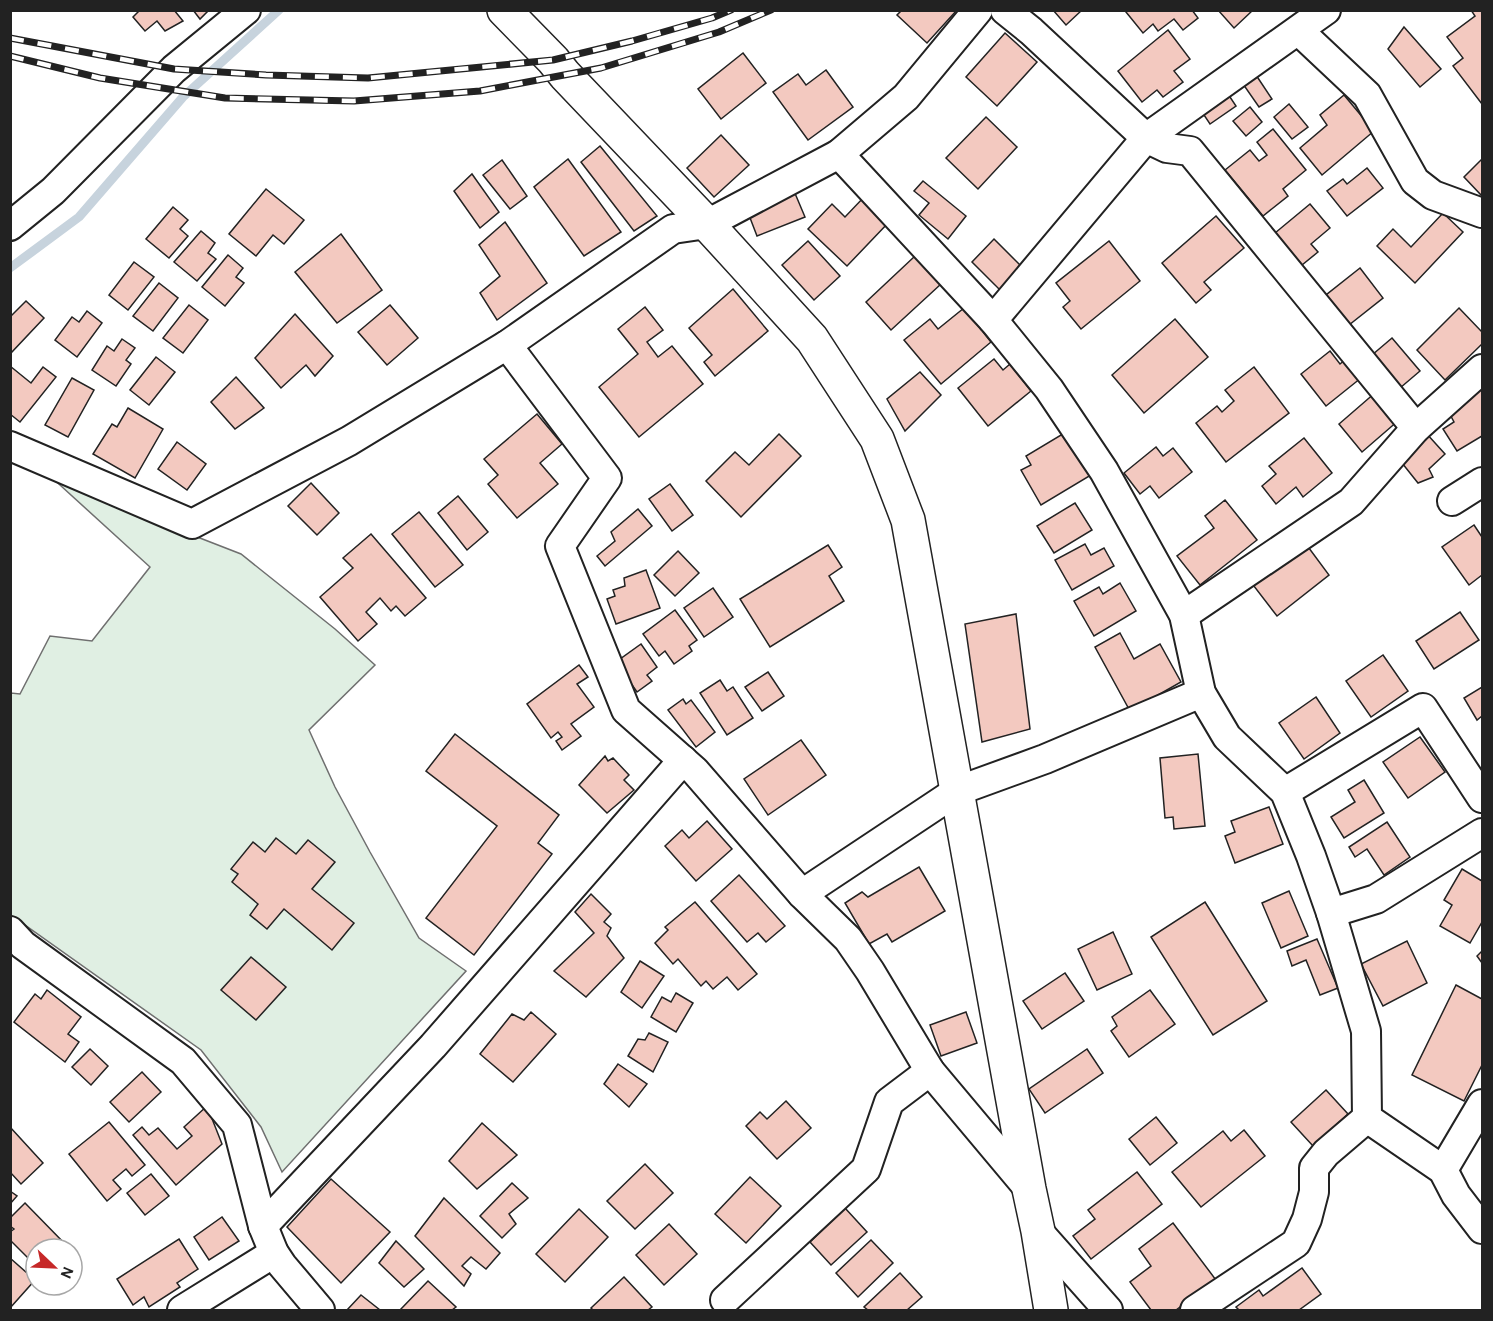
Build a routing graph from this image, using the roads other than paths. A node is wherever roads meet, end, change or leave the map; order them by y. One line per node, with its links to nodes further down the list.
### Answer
1 (246, 10): 11 (street)
2 (504, 10): 10 (street)
3 (978, 10): 8 (street)
4 (1005, 10): 7 (street)
5 (1326, 10): 6 (street)
6 (1299, 31): 7 (street); 9 (street)
7 (1146, 138): 12 (street); 15 (street)
8 (839, 154): 10 (street); 12 (street)
9 (1482, 213)
10 (707, 224): 13 (street); 22 (street)
11 (10, 226)
12 (993, 320): 19 (street)
13 (507, 345): 16 (street); 21 (street)
14 (1482, 369): 15 (street)
15 (1416, 428): 19 (street)
16 (10, 446)
17 (1482, 482): 18 (street)
18 (1452, 501)
19 (1184, 615): 20 (street)
20 (1201, 693): 22 (street); 23 (street)
21 (683, 760): 26 (street); 35 (street)
22 (957, 791): 26 (street); 33 (street)
23 (1285, 792): 24 (street); 27 (street)
24 (1482, 798)
25 (1482, 833): 27 (street)
26 (802, 894): 29 (street)
27 (1331, 913): 31 (street)
28 (14, 944): 35 (street)
29 (930, 1071): 33 (street); 38 (street)
30 (1482, 1104): 32 (street)
31 (1367, 1118): 32 (street); 43 (street)
32 (1443, 1170): 34 (street)
33 (1029, 1189): 36 (street)
34 (1482, 1225)
35 (263, 1226): 37 (street)
36 (1038, 1231): 41 (street); 42 (street)
37 (274, 1253): 39 (street); 40 (street)
38 (724, 1300)
39 (182, 1311)
40 (320, 1311)
41 (1051, 1311)
42 (1108, 1311)
43 (1195, 1311)

